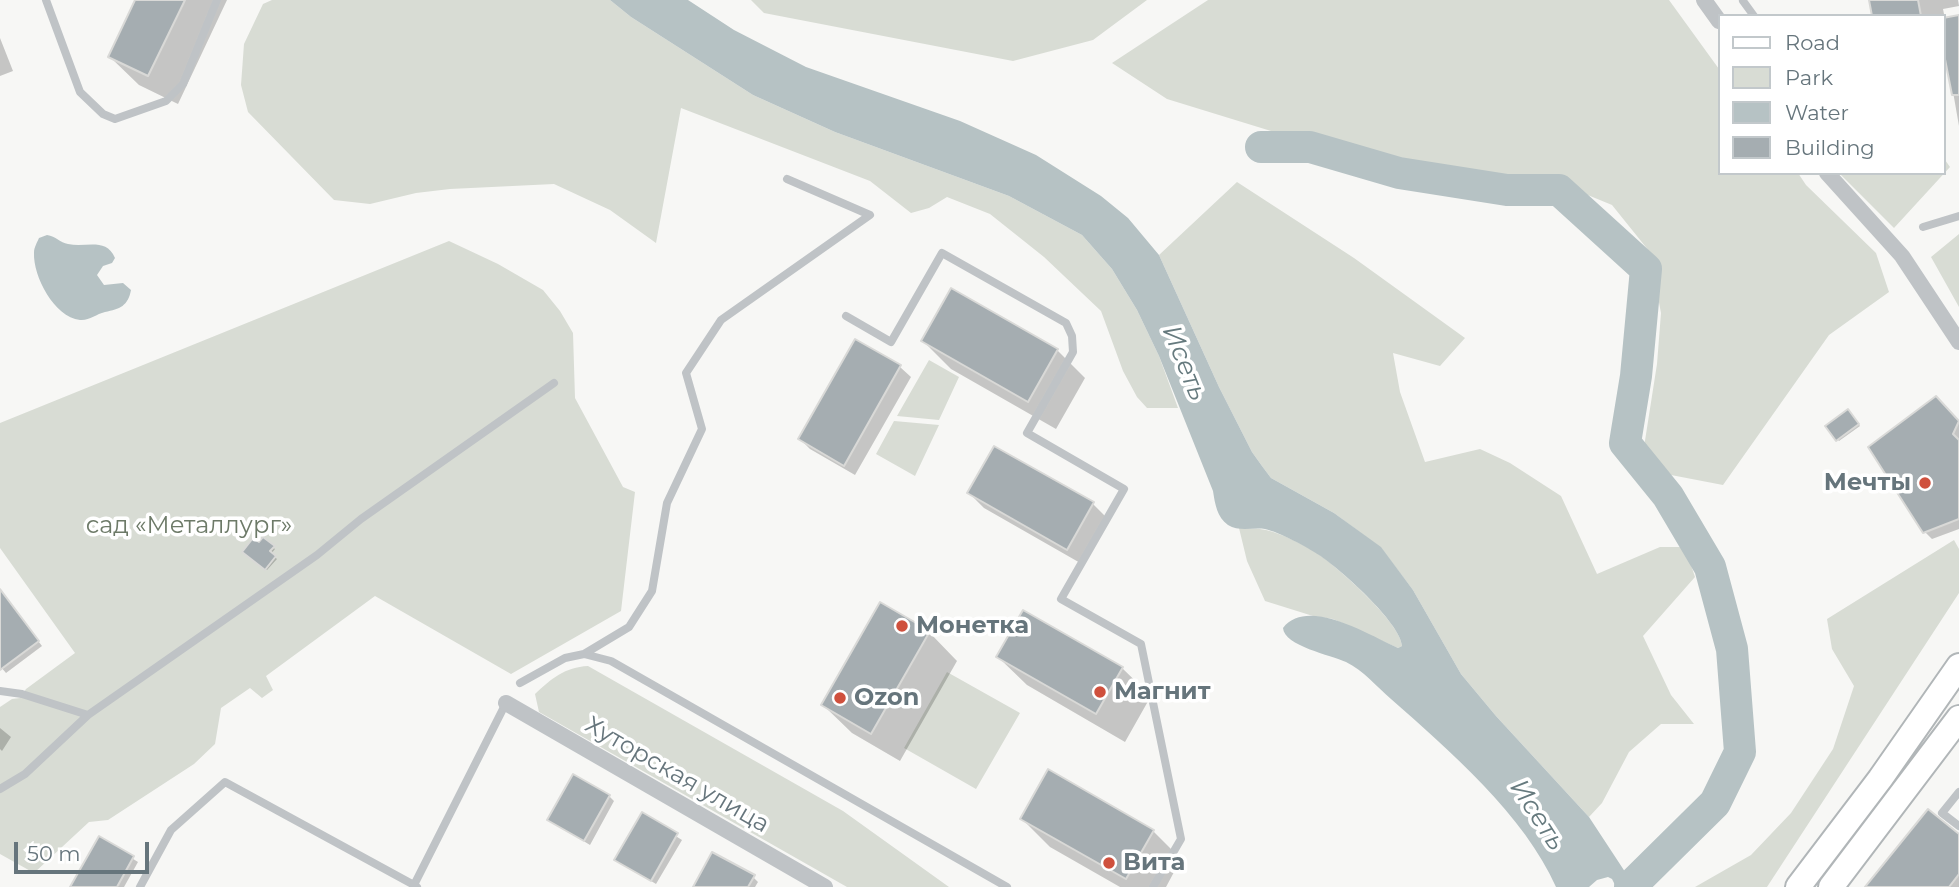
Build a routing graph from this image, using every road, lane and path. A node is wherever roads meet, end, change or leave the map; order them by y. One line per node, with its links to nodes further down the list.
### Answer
1 (46, 0): 2 (lane)
2 (217, 0)
3 (1704, 0): 4 (street)
4 (1717, 18)
5 (1828, 175): 10 (street)
6 (787, 179): 12 (lane)
7 (1959, 216): 8 (lane)
8 (1923, 227)
9 (846, 316): 26 (lane)
10 (1959, 342)
11 (554, 383): 17 (lane)
12 (584, 654): 14 (lane); 25 (lane)
13 (1959, 666): 27 (main road)
14 (520, 683)
15 (0, 691): 17 (lane)
16 (506, 704): 22 (lane); 24 (street, Хуторская улица)
17 (88, 715): 19 (lane)
18 (1958, 720): 28 (main road)
19 (0, 789)
20 (1959, 792): 21 (lane)
21 (1959, 826)
22 (416, 886): 23 (lane)
23 (140, 887)
24 (825, 887)
25 (1007, 887)
26 (1153, 887)
27 (1798, 887)
28 (1831, 887)

